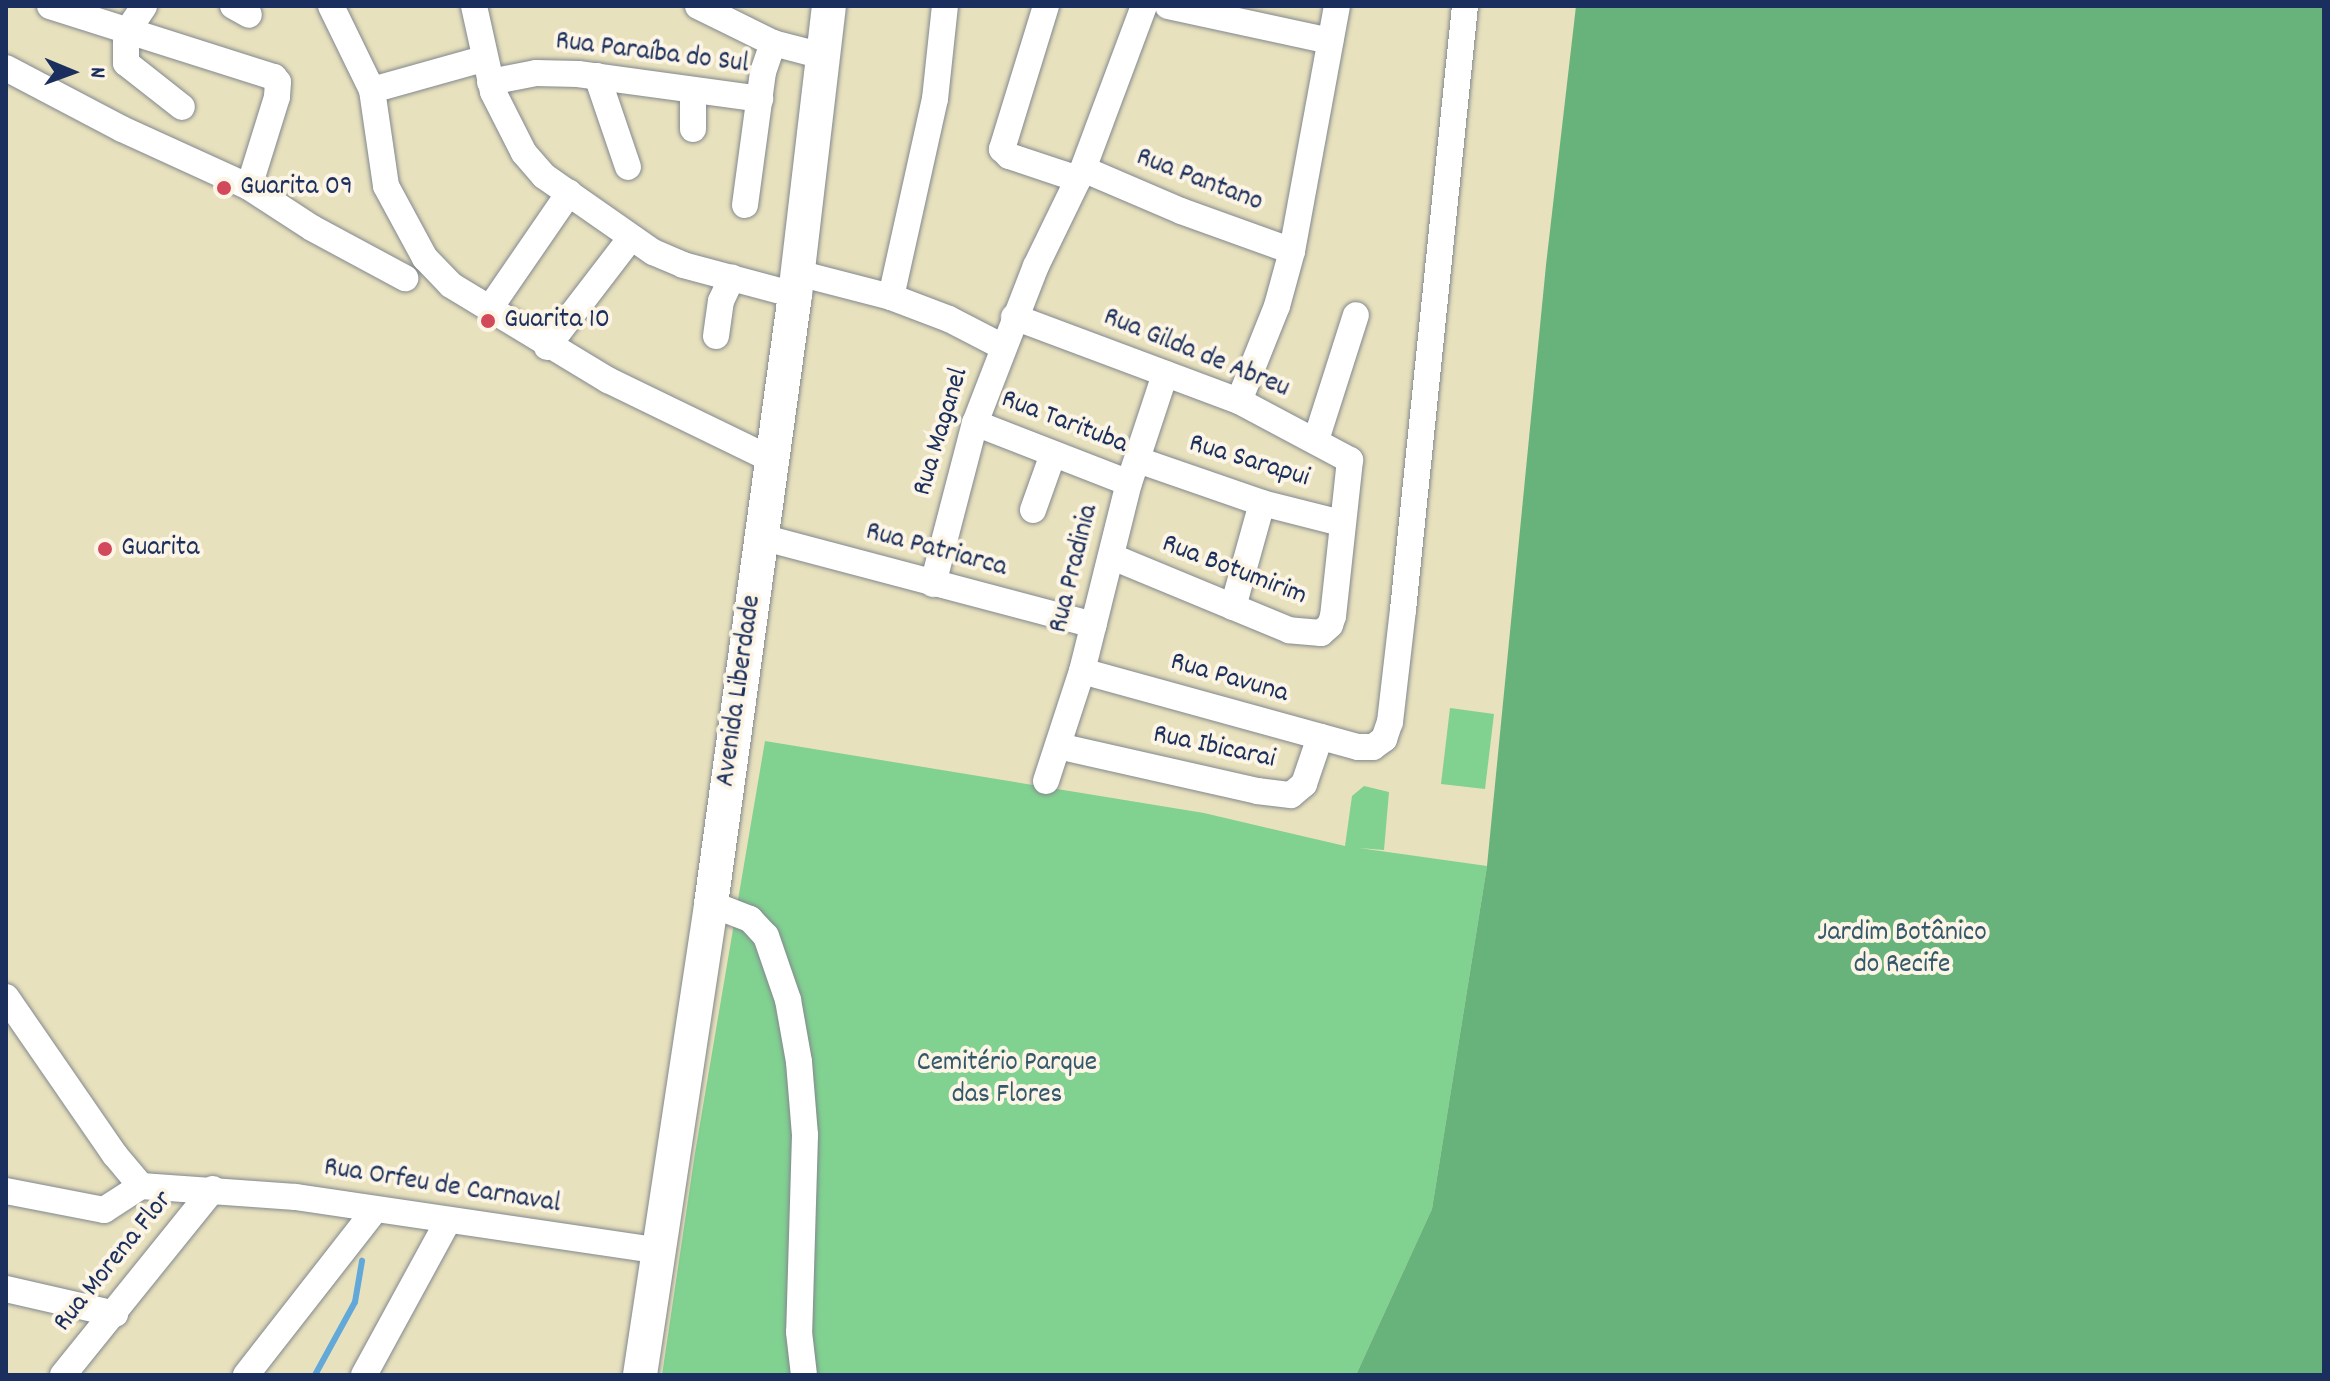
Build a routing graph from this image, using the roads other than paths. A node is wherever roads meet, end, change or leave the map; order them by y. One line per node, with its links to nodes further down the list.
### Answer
1 (50, 6): 14 (street)
2 (144, 6): 14 (street)
3 (331, 6): 21 (street)
4 (474, 6): 19 (street, Rua Maganel)
5 (698, 6): 16 (street)
6 (829, 6): 17 (main road, Avenida Liberdade)
7 (945, 6): 36 (street)
8 (1046, 6): 27 (street, Rua Pantano)
9 (1144, 6): 27 (street, Rua Maganel)
10 (1168, 6): 13 (street)
11 (1337, 6): 15 (street)
12 (1465, 6): 59 (street, Rua Pavuna)
13 (1234, 14): 15 (street)
14 (126, 33): 24 (street); 28 (street)
15 (1330, 41): 32 (street)
16 (773, 43): 17 (street); 23 (street)
17 (823, 56): 35 (main road, Avenida Liberdade)
18 (6, 68): 28 (street)
19 (487, 71): 20 (street, Rua Paraíba do Sul); 21 (street, Rua Paraíba do Sul); 29 (street, Rua Maganel)
20 (597, 76): 22 (street, Rua Paraíba do Sul); 26 (street)
21 (372, 90): 37 (street)
22 (693, 90): 23 (street, Rua Paraíba do Sul); 25 (street)
23 (760, 99): 30 (street)
24 (182, 107)
25 (693, 129)
26 (628, 167)
27 (1081, 174): 32 (street, Rua Pantano); 39 (street, Rua Maganel)
28 (249, 187): 34 (street)
29 (569, 193): 31 (street, Rua Maganel); 37 (street)
30 (745, 205)
31 (630, 239): 33 (street, Rua Maganel); 41 (street)
32 (1292, 251): 44 (street)
33 (732, 277): 35 (street, Rua Maganel); 40 (street)
34 (405, 278)
35 (796, 284): 36 (street, Rua Maganel); 48 (main road, Avenida Liberdade)
36 (891, 297): 42 (street, Rua Maganel)
37 (490, 308): 41 (street)
38 (1356, 315): 46 (street)
39 (1014, 317): 42 (street, Rua Maganel); 43 (street, Rua Gilda de Abreu)
40 (716, 336)
41 (547, 347): 48 (street)
42 (1003, 347): 45 (street, Rua Maganel)
43 (1165, 374): 44 (street, Rua Gilda de Abreu); 49 (street, Rua Pradinia)
44 (1239, 401): 46 (street, Rua Gilda de Abreu)
45 (975, 423): 47 (street, Rua Tarituba); 55 (street, Rua Maganel)
46 (1316, 440): 52 (street, Rua Gilda de Abreu)
47 (1053, 454): 49 (street, Rua Tarituba); 51 (street)
48 (771, 459): 53 (main road, Avenida Liberdade)
49 (1134, 472): 50 (street, Rua Sarapui); 54 (street, Rua Pradinia)
50 (1262, 503): 52 (street, Rua Sarapui); 56 (street)
51 (1033, 510)
52 (1341, 523): 56 (street, Rua Botumirim)
53 (761, 537): 55 (street, Rua Patriarca); 62 (main road, Avenida Liberdade)
54 (1113, 557): 56 (street, Rua Botumirim); 57 (street, Rua Pradinia)
55 (933, 584): 57 (street, Rua Patriarca)
56 (1233, 607)
57 (1094, 625): 58 (street, Rua Pradinia)
58 (1082, 671): 59 (street, Rua Pavuna); 60 (street, Rua Pradinia)
59 (1320, 737): 60 (street, Rua Ibicarai)
60 (1058, 746): 61 (street, Rua Pradinia)
61 (1046, 781)
62 (711, 904): 69 (main road, Avenida Liberdade); 76 (street)
63 (6, 997): 64 (street)
64 (141, 1186): 65 (street, Rua Orfeu de Carnaval); 66 (street)
65 (213, 1189): 67 (street, Rua Orfeu de Carnaval); 71 (street, Rua Morena Flor)
66 (6, 1191)
67 (375, 1210): 68 (street, Rua Orfeu de Carnaval); 73 (street)
68 (448, 1221): 69 (street, Rua Orfeu de Carnaval); 74 (street)
69 (661, 1251): 75 (main road, Avenida Liberdade)
70 (6, 1289): 71 (street)
71 (115, 1314): 72 (street, Rua Morena Flor)
72 (63, 1375)
73 (246, 1375)
74 (364, 1375)
75 (640, 1375)
76 (804, 1375)

